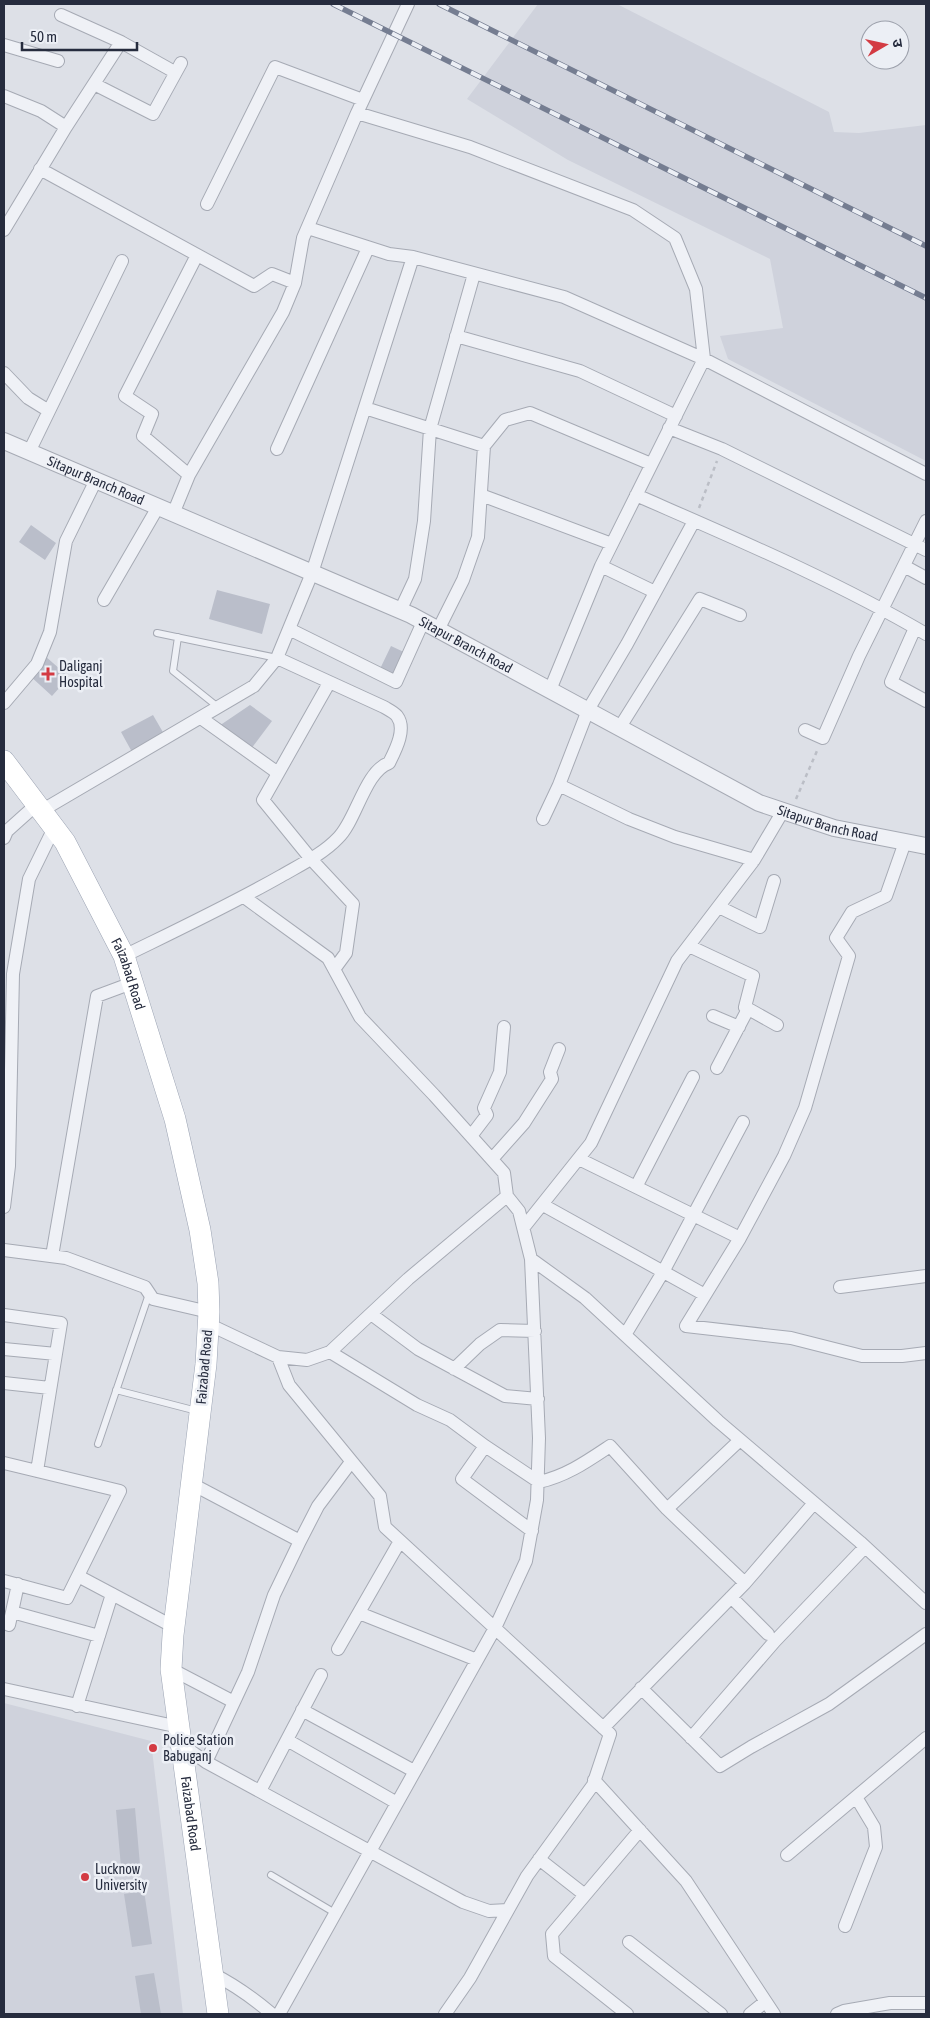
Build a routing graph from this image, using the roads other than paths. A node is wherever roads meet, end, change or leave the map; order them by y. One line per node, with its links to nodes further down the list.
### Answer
1 (408, 4): 8 (street)
2 (61, 15): 3 (street)
3 (121, 42): 6 (street); 6 (street)
4 (4, 45): 5 (street)
5 (58, 61)
6 (94, 84): 10 (street)
7 (4, 96): 10 (street)
8 (363, 100): 9 (street); 12 (street)
9 (357, 113): 13 (street); 22 (street)
10 (66, 127): 11 (street)
11 (40, 169): 14 (street); 16 (street)
12 (207, 204)
13 (308, 228): 15 (street); 20 (street)
14 (4, 230)
15 (368, 248): 17 (street); 31 (street)
16 (196, 255): 20 (street); 35 (street)
17 (413, 257): 19 (street); 24 (street)
18 (122, 261): 25 (street)
19 (474, 274): 21 (street); 22 (street)
20 (295, 282): 35 (street)
21 (456, 336): 26 (street); 28 (street)
22 (704, 359): 26 (street); 34 (street)
23 (4, 373): 25 (street)
24 (365, 408): 28 (street); 47 (street)
25 (49, 411): 32 (street)
26 (676, 416): 27 (street)
27 (669, 428): 33 (street); 44 (street)
28 (430, 429): 30 (street); 52 (street)
29 (4, 441): 32 (street, Sitapur Branch Road)
30 (484, 446): 33 (street); 37 (street)
31 (277, 449)
32 (29, 452): 36 (street, Sitapur Branch Road)
33 (652, 464): 38 (street)
34 (926, 474)
35 (189, 475): 40 (street)
36 (96, 480): 39 (street, Sitapur Branch Road); 64 (street)
37 (481, 495): 43 (street); 56 (street)
38 (636, 495): 41 (street); 43 (street)
39 (158, 507): 40 (street, Sitapur Branch Road); 50 (street)
40 (173, 514): 47 (street, Sitapur Branch Road)
41 (694, 521): 49 (street); 51 (street)
42 (926, 521): 44 (street)
43 (612, 544): 45 (street)
44 (920, 547): 46 (street)
45 (601, 566): 49 (street); 62 (street)
46 (904, 566): 48 (street); 51 (street)
47 (312, 573): 52 (street, Sitapur Branch Road); 55 (street)
48 (926, 578)
49 (655, 592): 66 (street)
50 (104, 600)
51 (883, 609): 57 (street); 69 (street)
52 (400, 611): 54 (street, Sitapur Branch Road)
53 (740, 615): 68 (street)
54 (423, 622): 55 (street); 56 (street, Sitapur Branch Road)
55 (289, 629): 60 (street)
56 (438, 630): 62 (street, Sitapur Branch Road)
57 (921, 631): 63 (street)
58 (157, 633): 59 (lane)
59 (178, 637): 60 (lane); 65 (lane)
60 (277, 658): 61 (street); 65 (street)
61 (329, 683): 71 (street); 80 (street)
62 (550, 690): 66 (street, Sitapur Branch Road)
63 (926, 701)
64 (4, 703)
65 (218, 708): 67 (street)
66 (588, 710): 68 (street, Sitapur Branch Road); 72 (street)
67 (201, 718): 71 (street); 73 (street)
68 (620, 727): 74 (street, Sitapur Branch Road)
69 (805, 730)
70 (8, 770): 73 (main road, Faizabad Road)
71 (278, 773): 80 (street)
72 (559, 785): 75 (street); 81 (street)
73 (39, 808): 76 (main road, Faizabad Road); 77 (street)
74 (786, 812): 78 (street, Sitapur Branch Road); 81 (street)
75 (543, 819)
76 (54, 828): 86 (main road, Faizabad Road); 104 (street)
77 (4, 838)
78 (905, 842): 79 (street, Sitapur Branch Road); 107 (street)
79 (926, 846)
80 (311, 859): 83 (street); 87 (street)
81 (754, 860): 84 (street)
82 (774, 881): 84 (street)
83 (244, 897): 86 (street); 87 (street)
84 (719, 907): 85 (street)
85 (689, 946): 89 (street); 100 (street)
86 (124, 956): 88 (main road, Faizabad Road)
87 (334, 968): 98 (street)
88 (132, 983): 109 (street); 118 (main road, Faizabad Road)
89 (748, 1009): 91 (street); 92 (street)
90 (713, 1016): 92 (street)
91 (777, 1025)
92 (739, 1026): 95 (street)
93 (504, 1027): 98 (street)
94 (559, 1049): 99 (street)
95 (717, 1068)
96 (693, 1077): 101 (street)
97 (743, 1122): 105 (street)
98 (472, 1136): 99 (street)
99 (492, 1159): 102 (street)
100 (579, 1159): 101 (street); 103 (street)
101 (636, 1187): 105 (street)
102 (507, 1196): 106 (street); 116 (street)
103 (543, 1204): 106 (street); 111 (street)
104 (4, 1207)
105 (694, 1215): 107 (street); 111 (street)
106 (524, 1227): 110 (street)
107 (740, 1238): 115 (street)
108 (4, 1250): 109 (street)
109 (52, 1256): 114 (street)
110 (531, 1259): 119 (street); 120 (street)
111 (663, 1272): 115 (street); 120 (street)
112 (926, 1276): 113 (street)
113 (840, 1287)
114 (150, 1294): 118 (street); 129 (lane)
115 (705, 1295): 124 (street)
116 (371, 1314): 122 (street); 126 (street)
117 (4, 1315): 123 (street)
118 (208, 1318): 125 (street); 131 (main road, Faizabad Road)
119 (535, 1331): 126 (street); 130 (street)
120 (625, 1335): 132 (street)
121 (4, 1349): 123 (street)
122 (330, 1352): 125 (street); 134 (street)
123 (56, 1354): 128 (street)
124 (926, 1354)
125 (278, 1357): 135 (street)
126 (454, 1368): 130 (street)
127 (4, 1383): 128 (street)
128 (50, 1388): 137 (street)
129 (116, 1390): 131 (lane); 133 (lane)
130 (538, 1399): 138 (street)
131 (200, 1412): 139 (main road, Faizabad Road)
132 (740, 1440): 140 (street); 141 (street)
133 (98, 1444)
134 (485, 1446): 138 (street); 142 (street)
135 (351, 1462): 143 (street); 144 (street)
136 (4, 1463): 137 (street)
137 (37, 1471): 146 (street)
138 (539, 1482): 141 (street); 142 (street)
139 (192, 1484): 144 (street); 156 (main road, Faizabad Road)
140 (814, 1503): 145 (street); 148 (street)
141 (667, 1510): 148 (street)
142 (532, 1531): 157 (street)
143 (400, 1540): 154 (street); 157 (street)
144 (300, 1541): 167 (street)
145 (865, 1547): 152 (street); 172 (street)
146 (78, 1576): 149 (street); 150 (street)
147 (4, 1580): 149 (street)
148 (745, 1583): 151 (street)
149 (18, 1584): 153 (street)
150 (112, 1594): 156 (street); 160 (street)
151 (731, 1596): 158 (street); 166 (street)
152 (926, 1603)
153 (12, 1612): 155 (street); 160 (street)
154 (359, 1613): 161 (street); 162 (street)
155 (9, 1625)
156 (174, 1627): 163 (main road, Faizabad Road)
157 (495, 1628): 162 (street); 170 (street)
158 (768, 1634)
159 (926, 1634): 172 (street)
160 (99, 1636): 168 (street)
161 (338, 1649)
162 (477, 1660): 176 (street)
163 (172, 1669): 167 (street); 171 (main road, Faizabad Road)
164 (321, 1675): 169 (street)
165 (4, 1688): 168 (street)
166 (641, 1688): 170 (street); 172 (street)
167 (234, 1702): 175 (street)
168 (77, 1706): 171 (street)
169 (302, 1710): 174 (street); 176 (street)
170 (603, 1728): 177 (street)
171 (180, 1736): 175 (street); 191 (main road, Faizabad Road)
172 (691, 1738)
173 (926, 1738): 179 (street)
174 (287, 1740): 178 (street); 180 (street)
175 (206, 1762): 178 (street)
176 (414, 1771): 180 (street)
177 (594, 1780): 181 (street); 184 (street)
178 (260, 1791): 182 (street)
179 (856, 1797): 183 (street); 189 (street)
180 (397, 1803): 182 (street)
181 (640, 1830): 186 (street); 192 (street)
182 (371, 1851): 187 (street); 188 (street)
183 (787, 1855)
184 (539, 1859): 186 (street); 187 (street)
185 (271, 1875): 188 (lane)
186 (585, 1895): 198 (street)
187 (508, 1910): 197 (street)
188 (335, 1913): 196 (street)
189 (845, 1926)
190 (629, 1942): 199 (street)
191 (213, 1974): 194 (main road, Faizabad Road); 195 (street)
192 (765, 2002): 200 (street); 201 (street)
193 (926, 2003): 202 (street)
194 (218, 2014)
195 (272, 2014)
196 (279, 2014)
197 (445, 2014)
198 (627, 2014)
199 (721, 2014)
200 (750, 2014)
201 (774, 2014)
202 (838, 2014)

